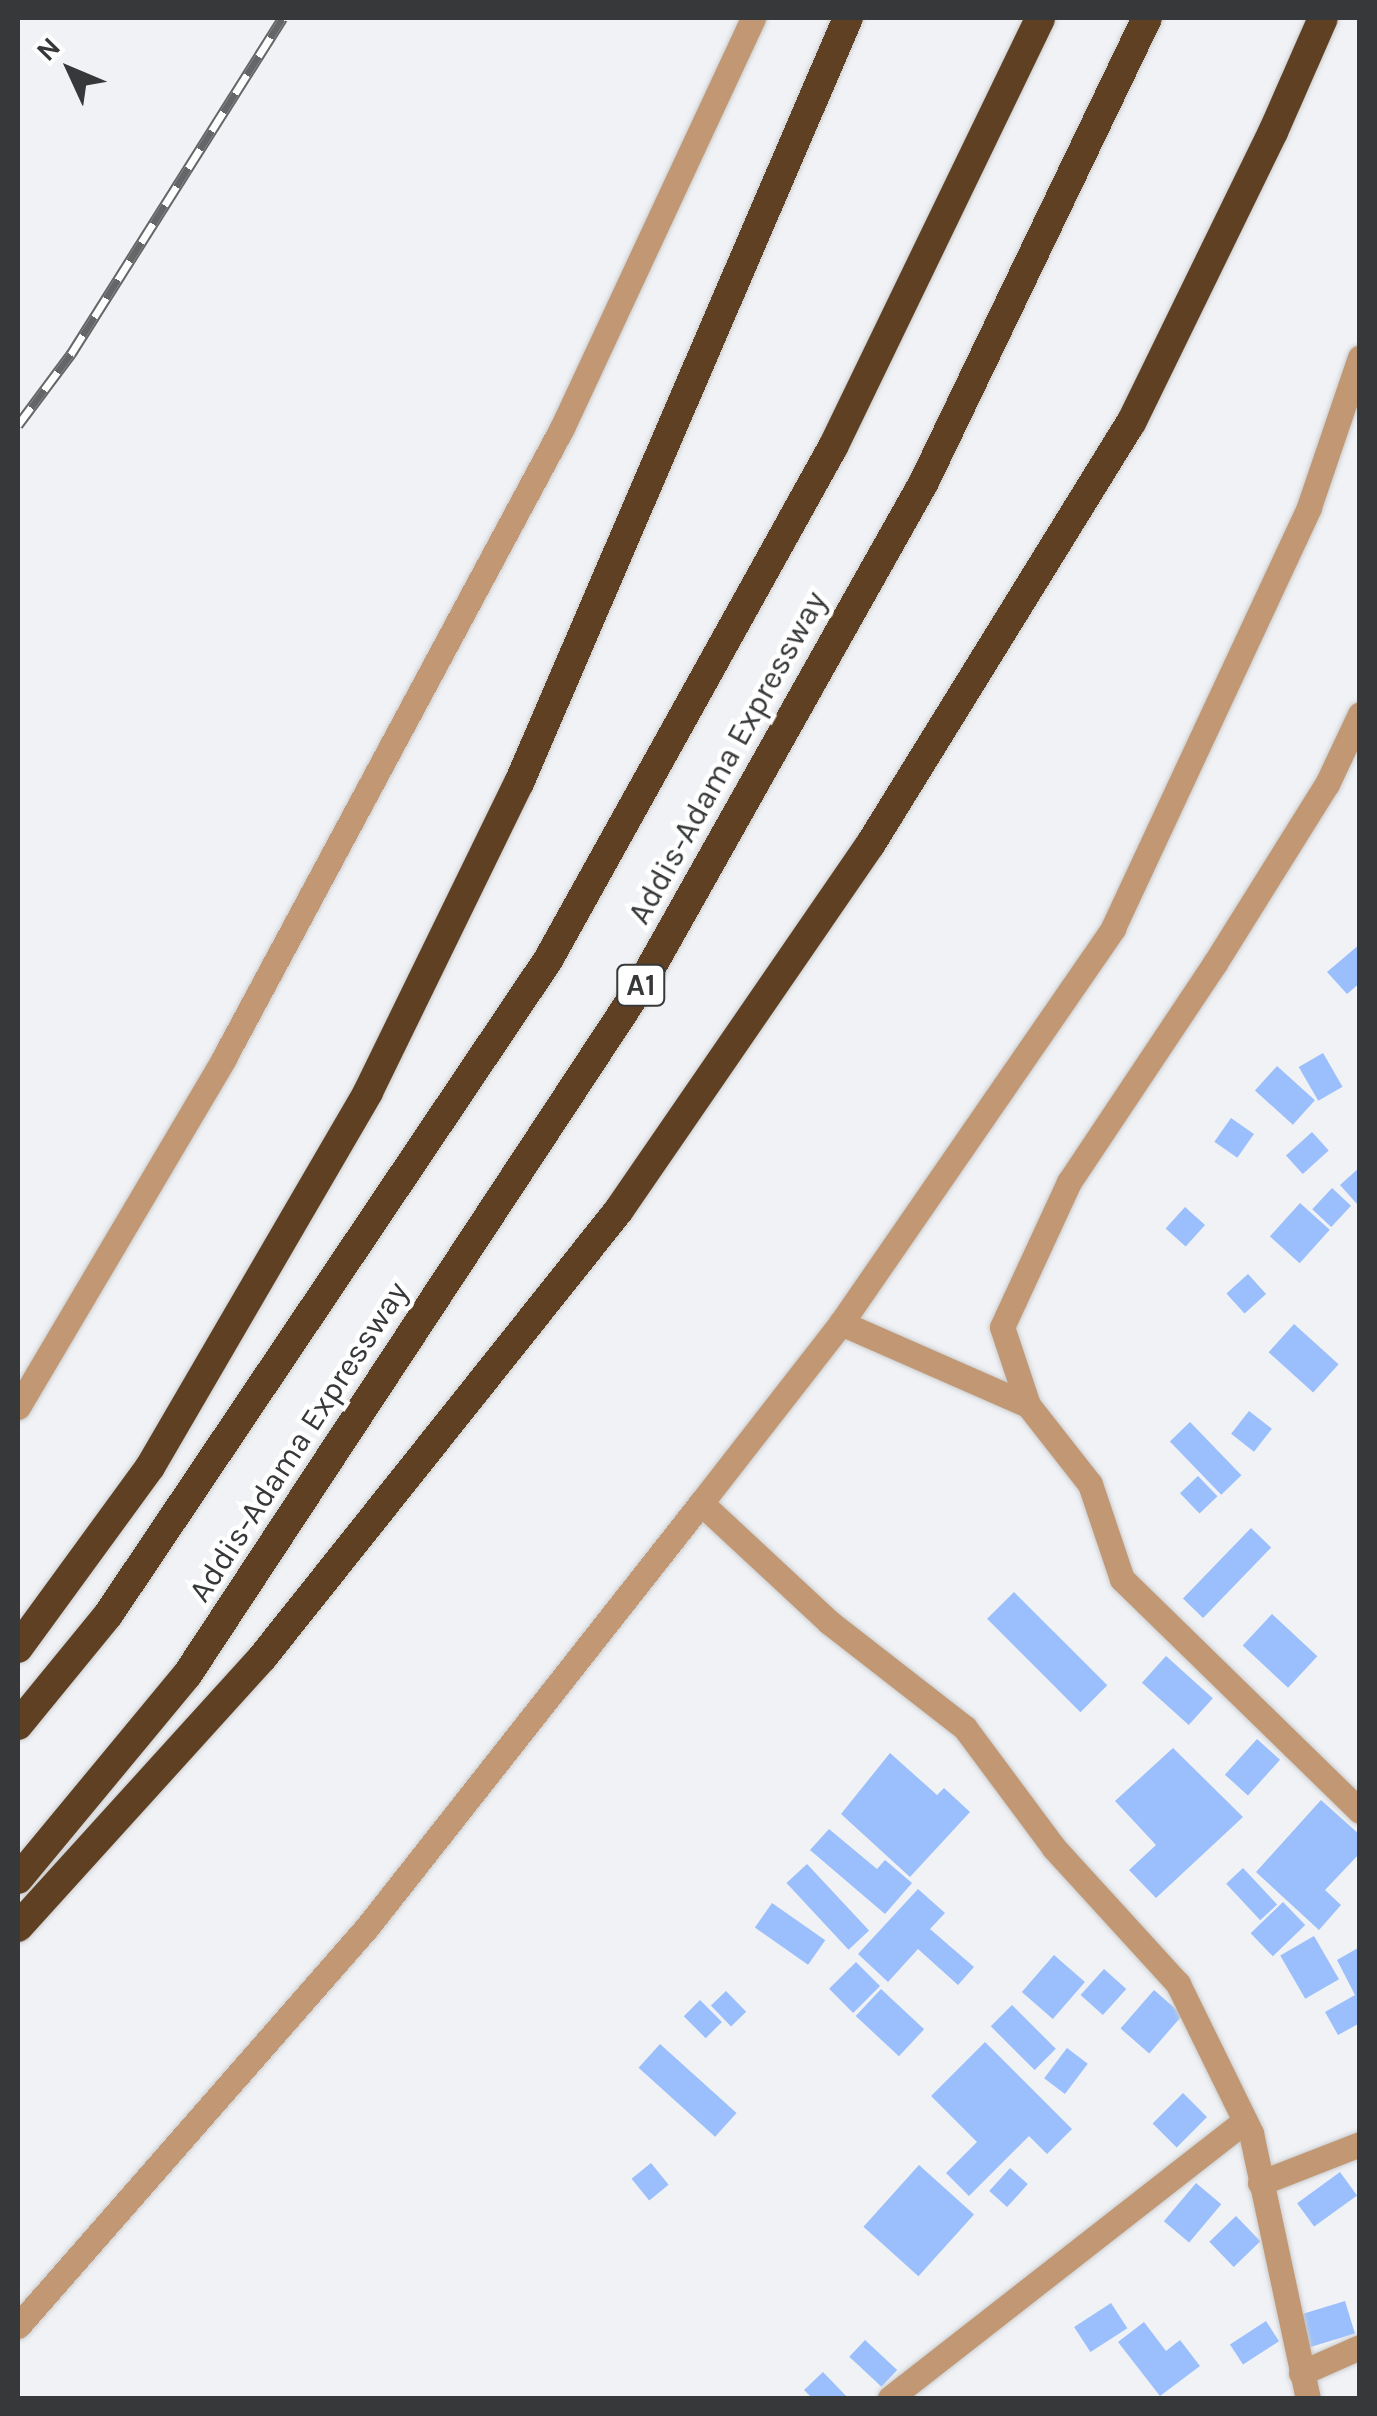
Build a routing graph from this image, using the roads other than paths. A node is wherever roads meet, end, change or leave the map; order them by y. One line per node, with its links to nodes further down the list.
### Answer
1 (753, 18): 11 (street)
2 (848, 18): 13 (highway)
3 (1040, 18): 14 (highway, Addis-Adama Expressway)
4 (1147, 18): 16 (highway, Addis-Adama Expressway / A1)
5 (1323, 18): 17 (highway)
6 (1360, 357): 9 (street)
7 (1360, 714): 8 (street)
8 (1350, 763): 10 (street)
9 (841, 1323): 10 (street); 12 (street)
10 (1028, 1405): 15 (street)
11 (18, 1407)
12 (701, 1502): 18 (street); 21 (street)
13 (18, 1648)
14 (18, 1724)
15 (1360, 1811)
16 (18, 1880)
17 (18, 1927)
18 (1244, 2121): 20 (street); 24 (street)
19 (1360, 2144): 20 (street)
20 (1260, 2183): 23 (street)
21 (18, 2326)
22 (1360, 2347): 23 (street)
23 (1301, 2373): 25 (street)
24 (890, 2398)
25 (1308, 2398)

